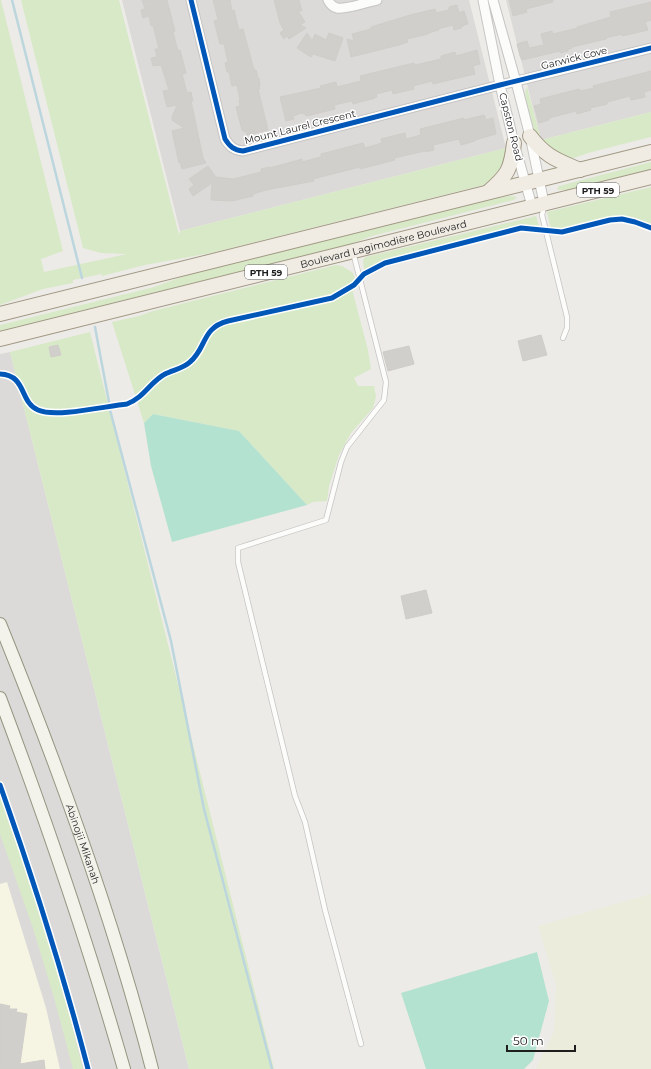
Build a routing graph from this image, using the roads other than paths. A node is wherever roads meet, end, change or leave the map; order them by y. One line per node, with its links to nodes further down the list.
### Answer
1 (191, 0): 8 (street, Mount Laurel Crescent)
2 (328, 0): 3 (street)
3 (377, 0)
4 (483, 0): 8 (street, Capston Road)
5 (493, 0): 7 (street, Capston Road)
6 (651, 48): 7 (street, Garwick Cove)
7 (516, 82): 8 (street, Garwick Cove); 9 (street, Capston Road)
8 (500, 85): 10 (street, Capston Road)
9 (530, 136): 12 (main road); 14 (street, Capston Road)
10 (514, 143): 14 (street, Capston Road); 15 (main road)
11 (651, 152): 12 (main road, PTH 59)
12 (580, 170): 14 (main road, PTH 59)
13 (651, 176): 16 (main road, Boulevard Lagimodière Boulevard / PTH 59)
14 (533, 181): 15 (main road, PTH 59); 16 (street, Capston Road); 16 (street, Capston Road)
15 (488, 193): 18 (main road, PTH 59)
16 (539, 208): 17 (main road, Boulevard Lagimodière Boulevard / PTH 59); 19 (lane)
17 (353, 250): 20 (main road, Boulevard Lagimodière Boulevard / PTH 59); 23 (lane)
18 (2, 313)
19 (562, 338)
20 (0, 339)
21 (0, 624): 25 (street, Abinojii Mikanah)
22 (0, 698): 24 (street)
23 (361, 1044)
24 (124, 1069)
25 (152, 1069)

